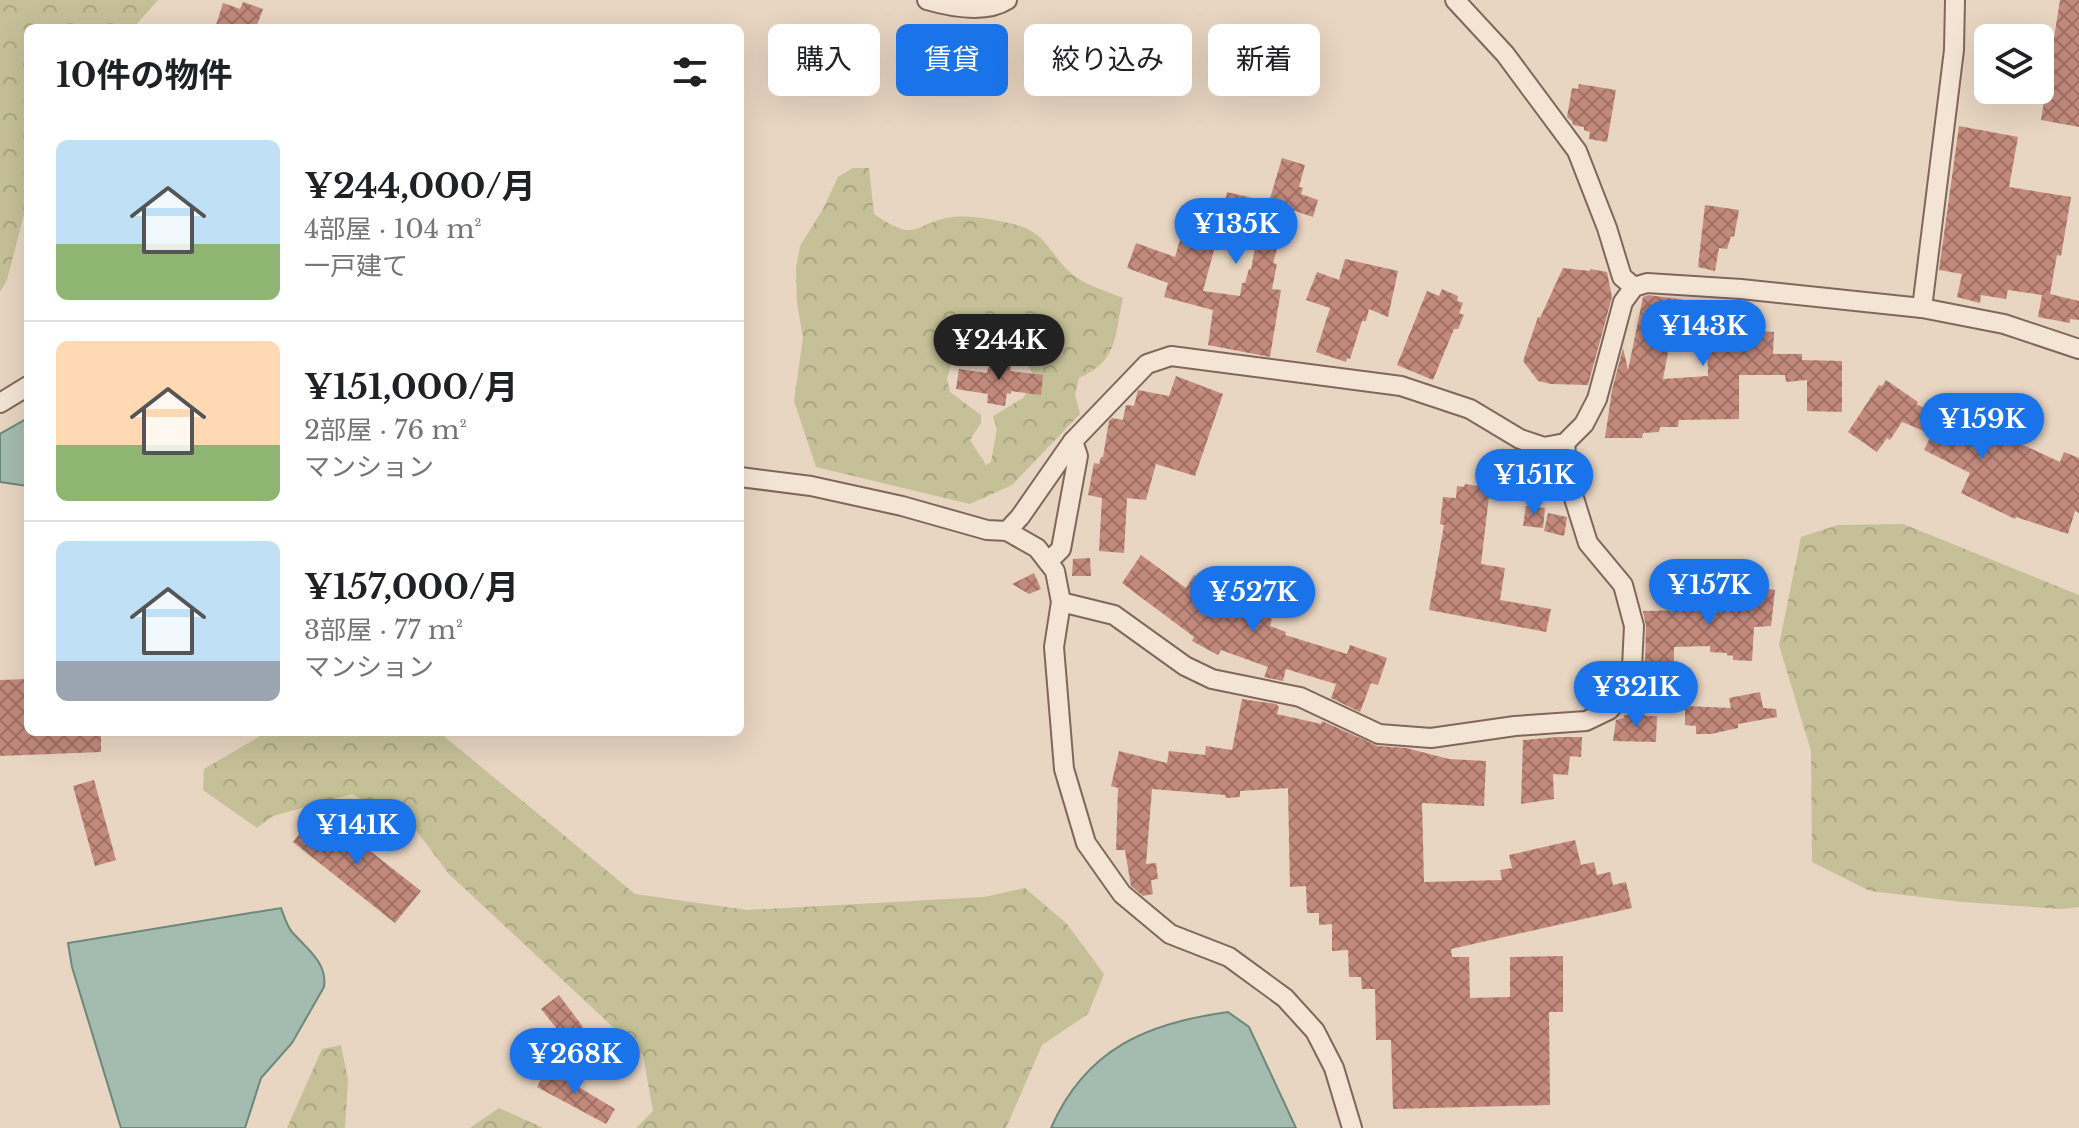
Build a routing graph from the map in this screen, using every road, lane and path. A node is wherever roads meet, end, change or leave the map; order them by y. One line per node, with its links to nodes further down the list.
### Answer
1 (927, 0): 2 (street)
2 (1007, 0)
3 (1455, 0): 5 (street)
4 (1955, 0): 6 (street)
5 (1634, 287): 6 (street); 11 (street)
6 (1922, 308): 7 (street)
7 (2079, 349)
8 (24, 388): 9 (street)
9 (0, 403)
10 (1073, 441): 11 (street); 13 (street); 14 (street)
11 (1565, 443): 15 (street)
12 (744, 478): 13 (street)
13 (1007, 531): 14 (street)
14 (1048, 562): 15 (street)
15 (1061, 602): 16 (street)
16 (1352, 1128)

